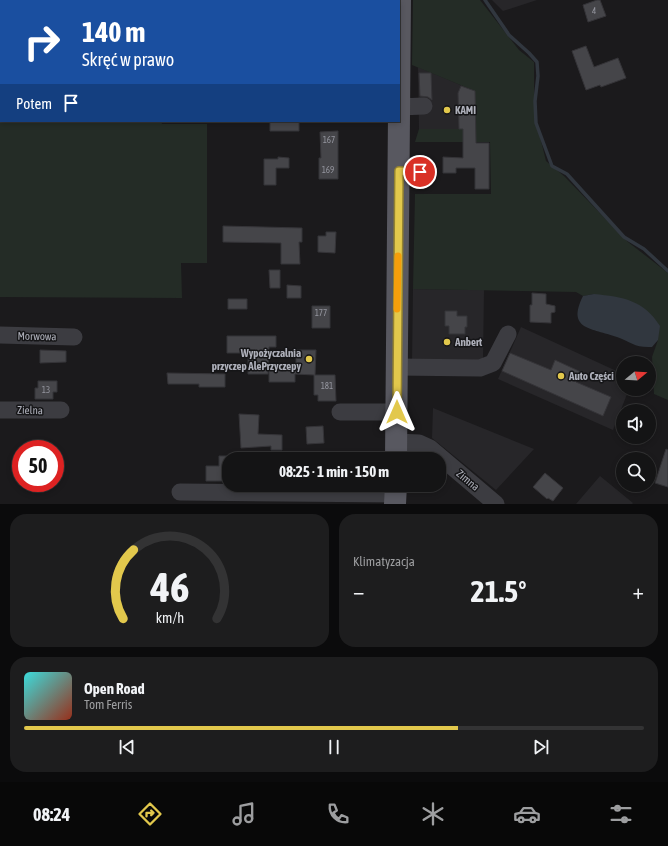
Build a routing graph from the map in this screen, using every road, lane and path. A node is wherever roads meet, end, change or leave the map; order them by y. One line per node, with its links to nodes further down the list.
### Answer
1 (424, 106): 2 (street)
2 (400, 107)
3 (399, 122): 4 (main road)
4 (399, 171): 5 (street); 9 (main road)
5 (420, 172)
6 (508, 334): 9 (street)
7 (0, 336): 8 (street, Morwowa)
8 (74, 337)
9 (397, 367): 13 (main road)
10 (0, 410): 11 (street, Zielna)
11 (61, 410)
12 (340, 412): 13 (street)
13 (397, 412): 14 (main road)
14 (396, 450): 17 (street, Zimna)
15 (180, 492): 16 (street)
16 (396, 494)
17 (496, 504)

